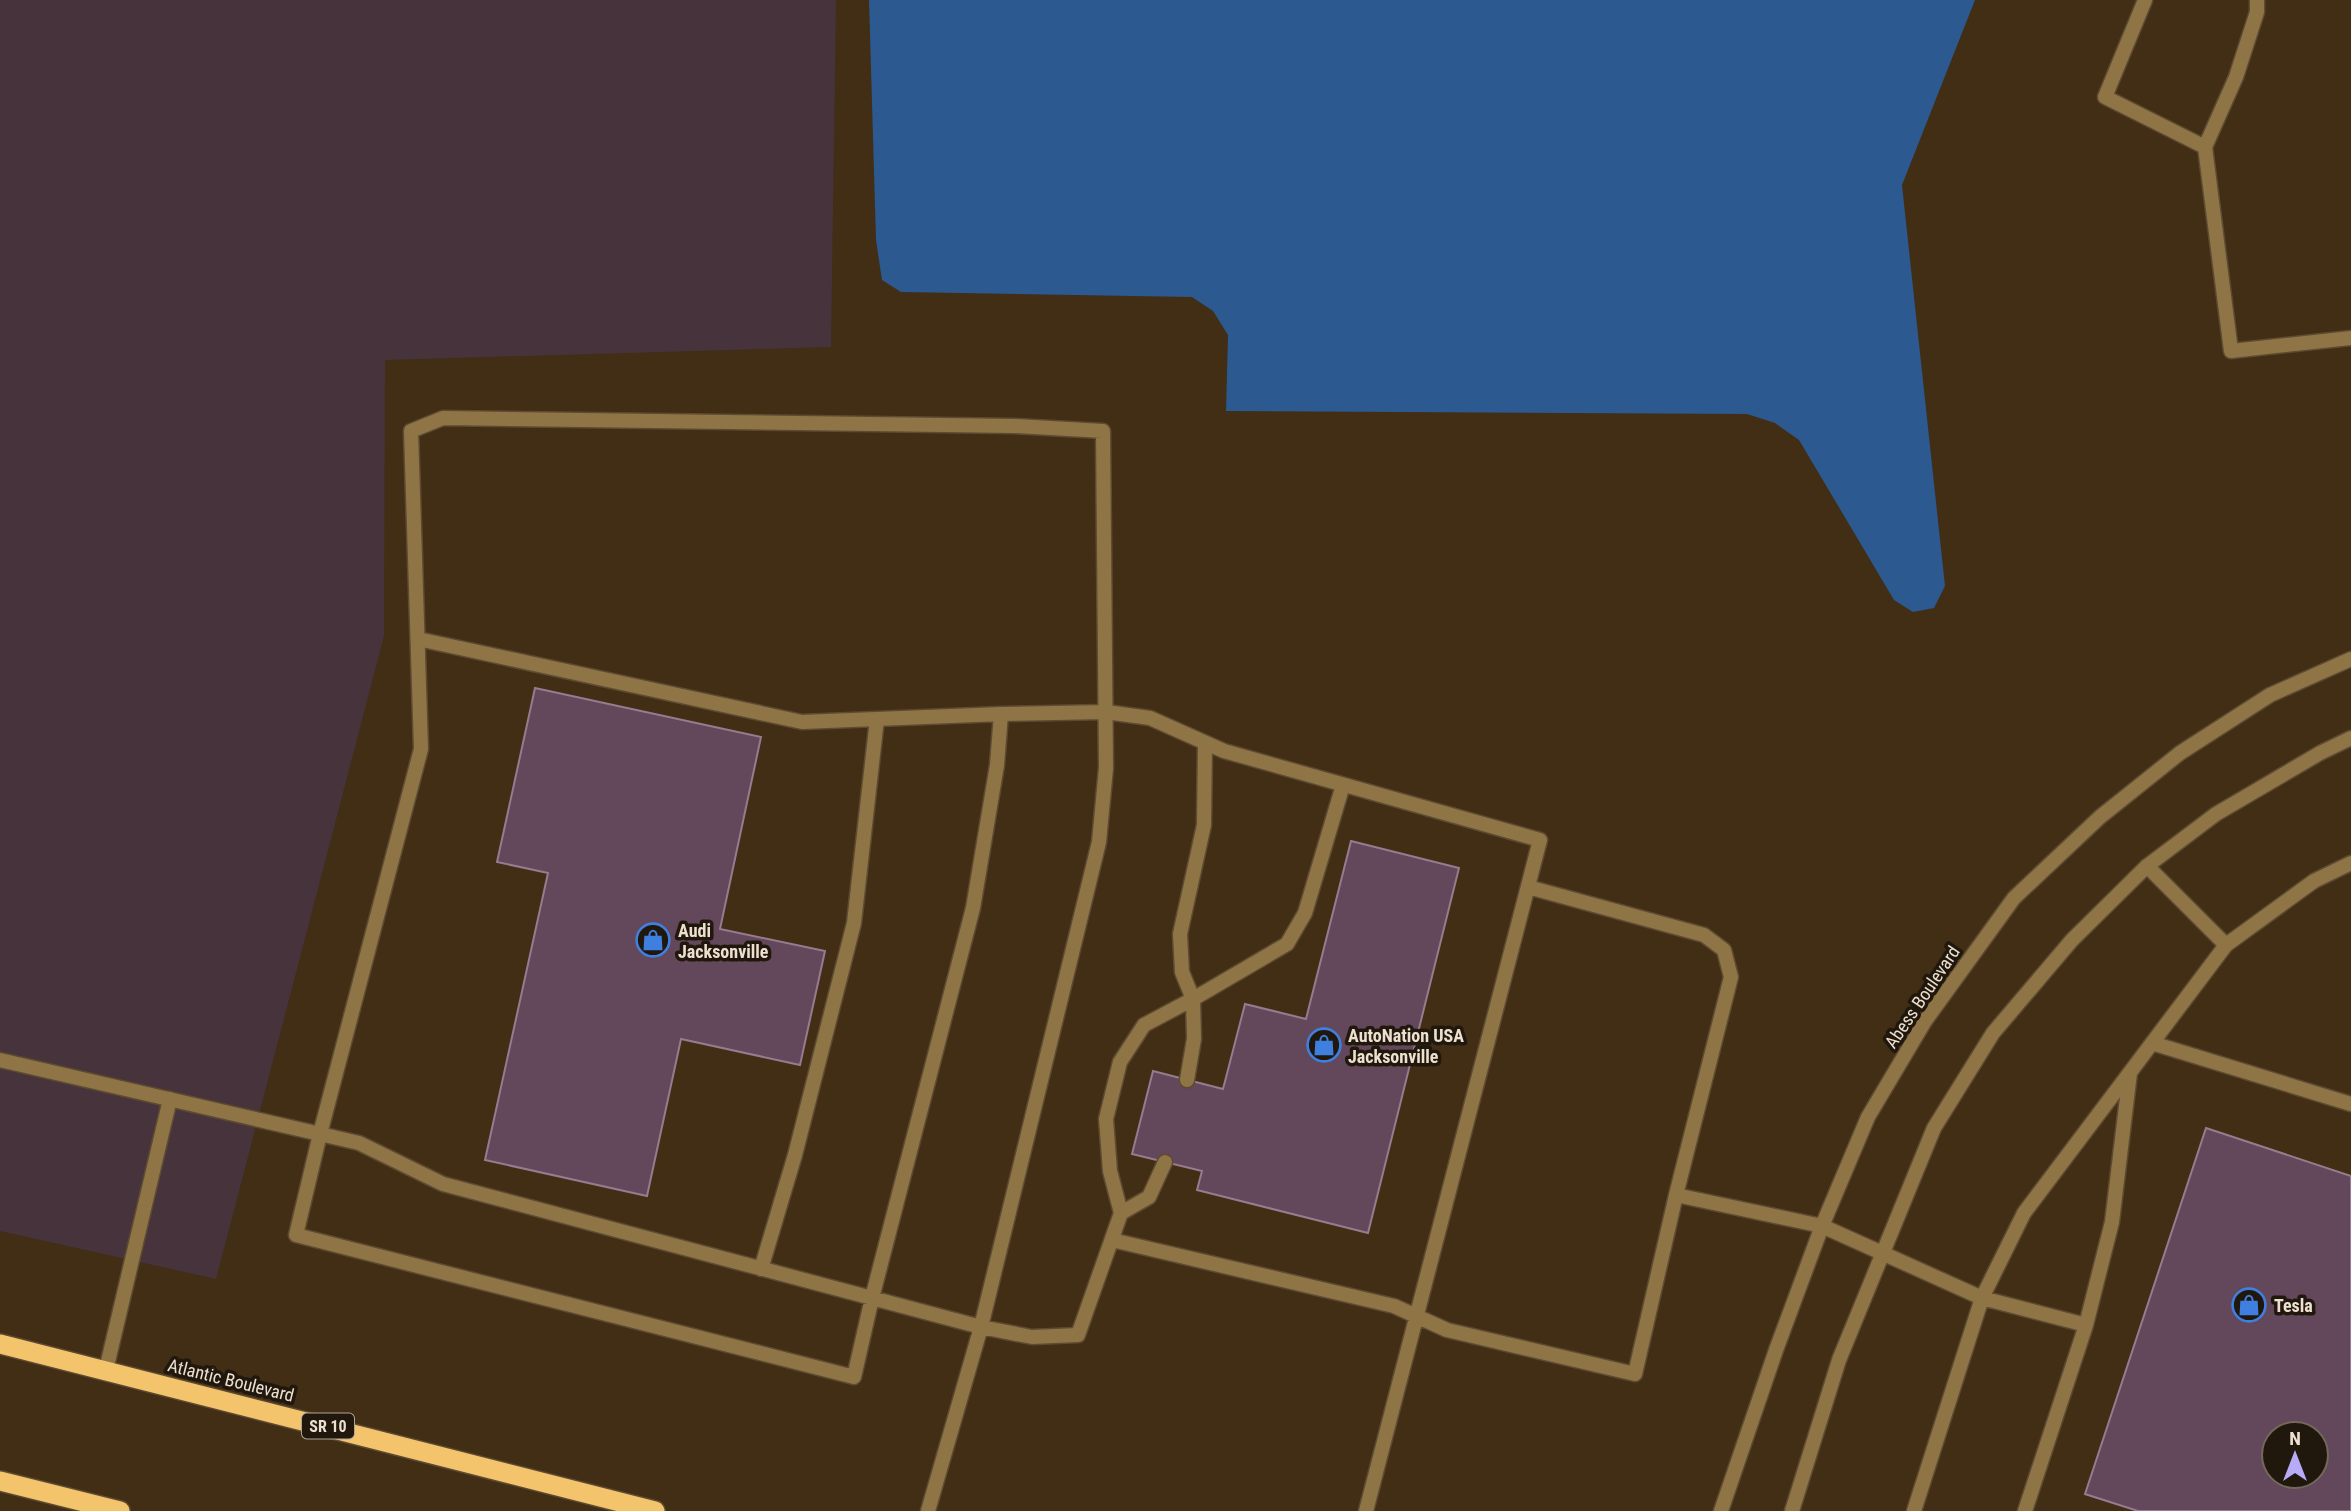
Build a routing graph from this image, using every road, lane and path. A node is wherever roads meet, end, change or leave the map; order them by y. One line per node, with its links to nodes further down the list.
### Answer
1 (2145, 0): 3 (street)
2 (2257, 0): 3 (street)
3 (2204, 147): 4 (street)
4 (2351, 338)
5 (418, 639): 7 (street); 9 (street); 24 (street)
6 (2351, 659): 28 (street, Abess Boulevard)
7 (1106, 712): 8 (street); 11 (street); 36 (street)
8 (1001, 714): 9 (street); 32 (street)
9 (877, 719): 31 (street)
10 (2351, 738): 14 (street)
11 (1205, 743): 12 (street); 17 (street)
12 (1343, 785): 15 (street); 17 (street)
13 (2351, 863): 16 (street)
14 (2147, 866): 16 (street); 30 (street)
15 (1528, 887): 26 (street); 34 (street)
16 (2227, 946): 18 (street)
17 (1193, 999): 21 (street); 27 (street)
18 (2152, 1043): 20 (street); 23 (street)
19 (0, 1060): 22 (street)
20 (2130, 1072): 33 (street); 35 (street)
21 (1186, 1080)
22 (170, 1098): 24 (street); 38 (street)
23 (2351, 1104)
24 (320, 1134): 31 (street); 32 (street)
25 (1165, 1162): 27 (street)
26 (1676, 1195): 28 (street); 34 (street)
27 (1121, 1213): 29 (street)
28 (1822, 1226): 30 (street); 44 (street, Abess Boulevard)
29 (1112, 1240): 34 (street); 36 (street)
30 (1882, 1253): 33 (street); 45 (street)
31 (761, 1269): 32 (street)
32 (872, 1298): 36 (street)
33 (1982, 1298): 35 (street); 46 (street)
34 (1418, 1317): 43 (street)
35 (2086, 1325): 47 (street)
36 (981, 1327): 42 (street)
37 (0, 1344): 38 (highway, Atlantic Boulevard / SR 10)
38 (106, 1370): 41 (highway, Atlantic Boulevard / SR 10)
39 (0, 1481): 40 (highway)
40 (120, 1511)
41 (656, 1511)
42 (928, 1511)
43 (1366, 1511)
44 (1721, 1511)
45 (1792, 1511)
46 (1914, 1511)
47 (2025, 1511)

